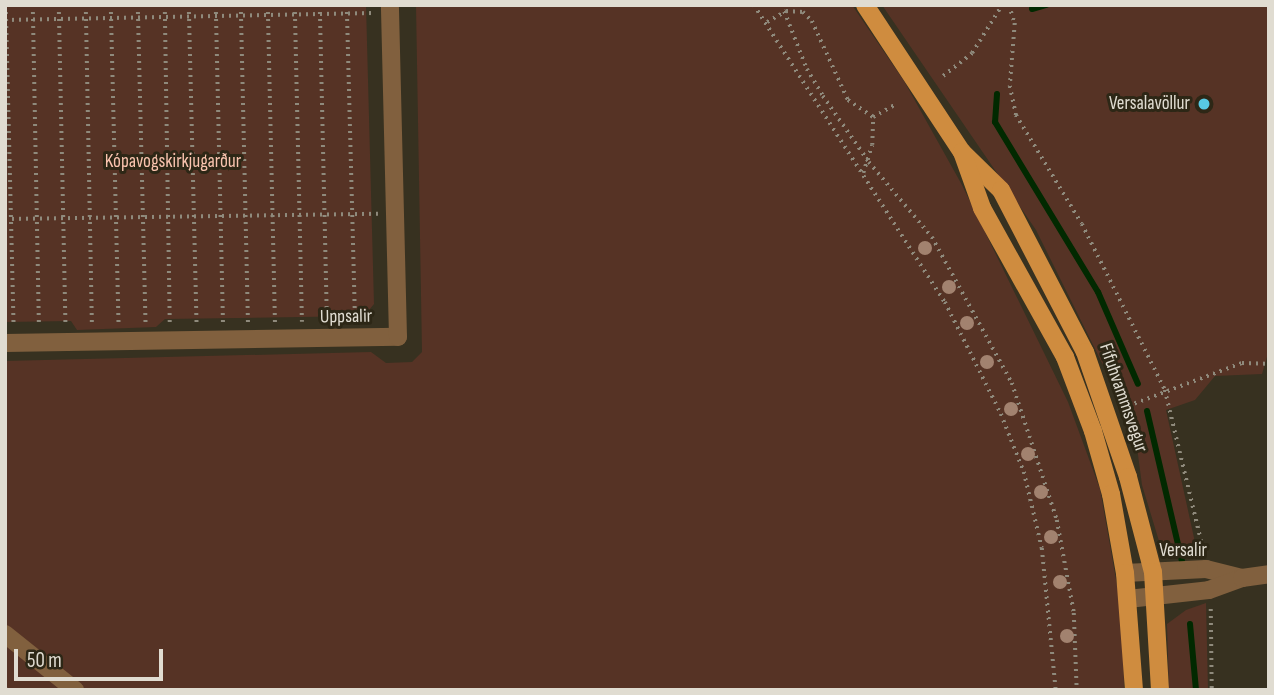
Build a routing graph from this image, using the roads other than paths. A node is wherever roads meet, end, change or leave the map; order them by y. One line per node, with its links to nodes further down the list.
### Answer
1 (864, 5): 3 (main road, Fífuhvammsvegur)
2 (390, 9): 4 (street, Uppsalir)
3 (962, 152): 5 (main road, Fífuhvammsvegur); 6 (main road, Fífuhvammsvegur)
4 (10, 343)
5 (1153, 572): 6 (street, Versalir); 8 (street, Versalir); 9 (main road, Fífuhvammsvegur)
6 (1125, 573): 10 (main road, Fífuhvammsvegur)
7 (1269, 574): 8 (street, Versalir)
8 (1241, 578): 9 (street, Versalir)
9 (1157, 596): 10 (street, Versalir); 14 (main road, Fífuhvammsvegur)
10 (1128, 599): 13 (main road, Fífuhvammsvegur)
11 (5, 634): 12 (street)
12 (75, 690)
13 (1134, 690)
14 (1160, 690)

